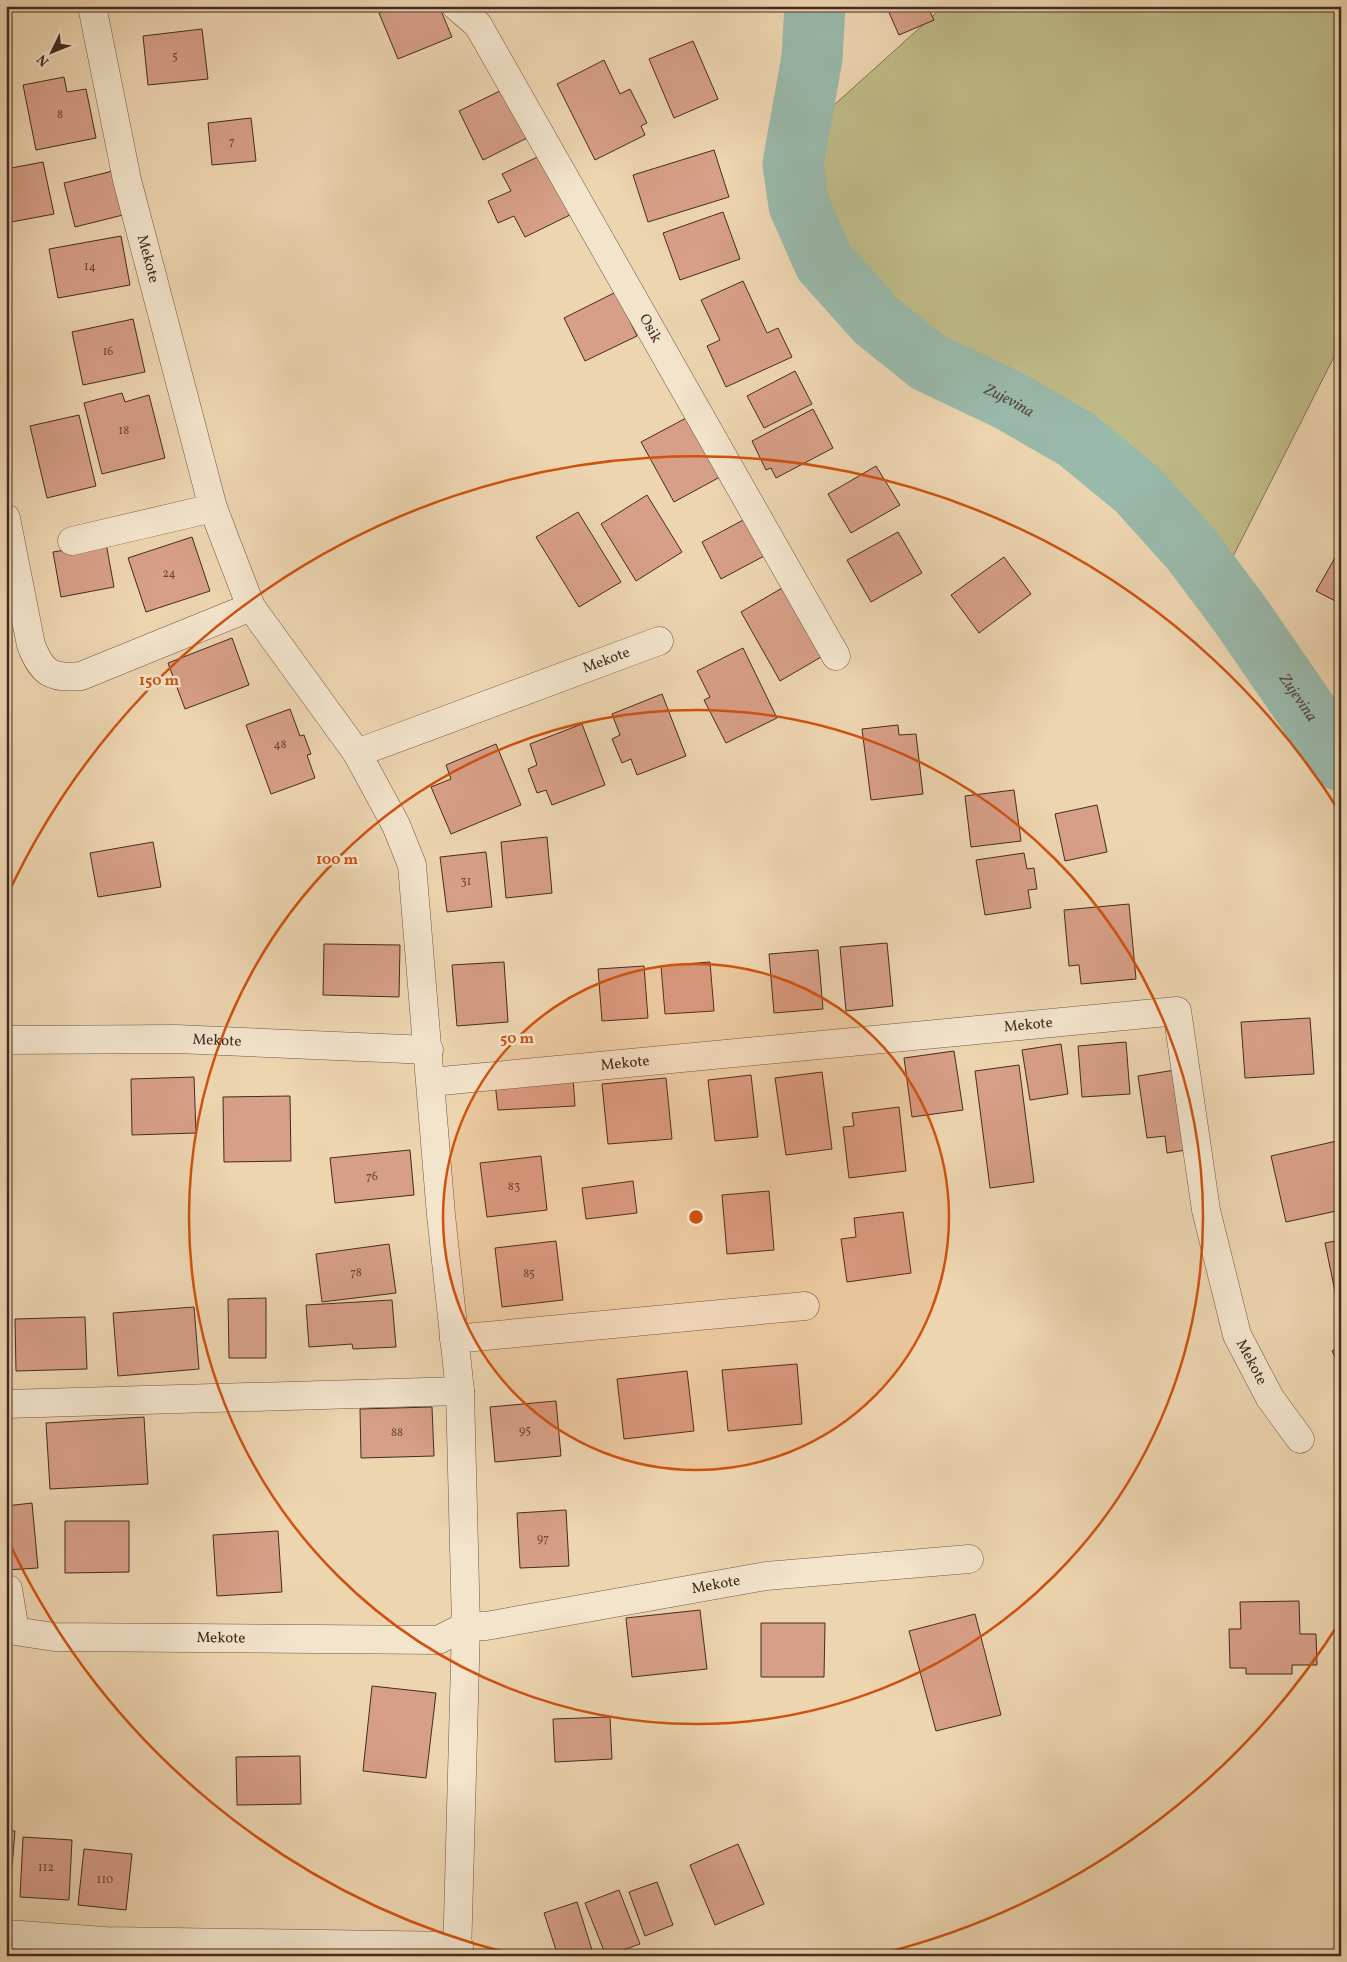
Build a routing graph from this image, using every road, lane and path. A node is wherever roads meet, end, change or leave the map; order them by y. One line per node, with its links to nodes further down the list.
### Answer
1 (92, 6): 3 (street, Mekote)
2 (456, 6): 8 (street, Osik)
3 (213, 508): 5 (street); 6 (street, Mekote)
4 (6, 518): 6 (street)
5 (72, 541)
6 (252, 607): 9 (street, Mekote)
7 (659, 641): 9 (street, Mekote)
8 (836, 656)
9 (357, 753): 11 (street, Mekote)
10 (6, 1040): 11 (street, Mekote)
11 (429, 1050): 12 (street, Mekote)
12 (431, 1082): 14 (street, Mekote); 17 (street, Mekote)
13 (805, 1306): 14 (street)
14 (454, 1339): 15 (street, Mekote)
15 (460, 1391): 16 (street); 20 (street, Mekote)
16 (6, 1404)
17 (1300, 1439)
18 (968, 1559): 20 (street, Mekote)
19 (8, 1589): 20 (street, Mekote)
20 (466, 1626): 22 (street, Mekote)
21 (6, 1934): 22 (street, Mekote)
22 (458, 1951)

